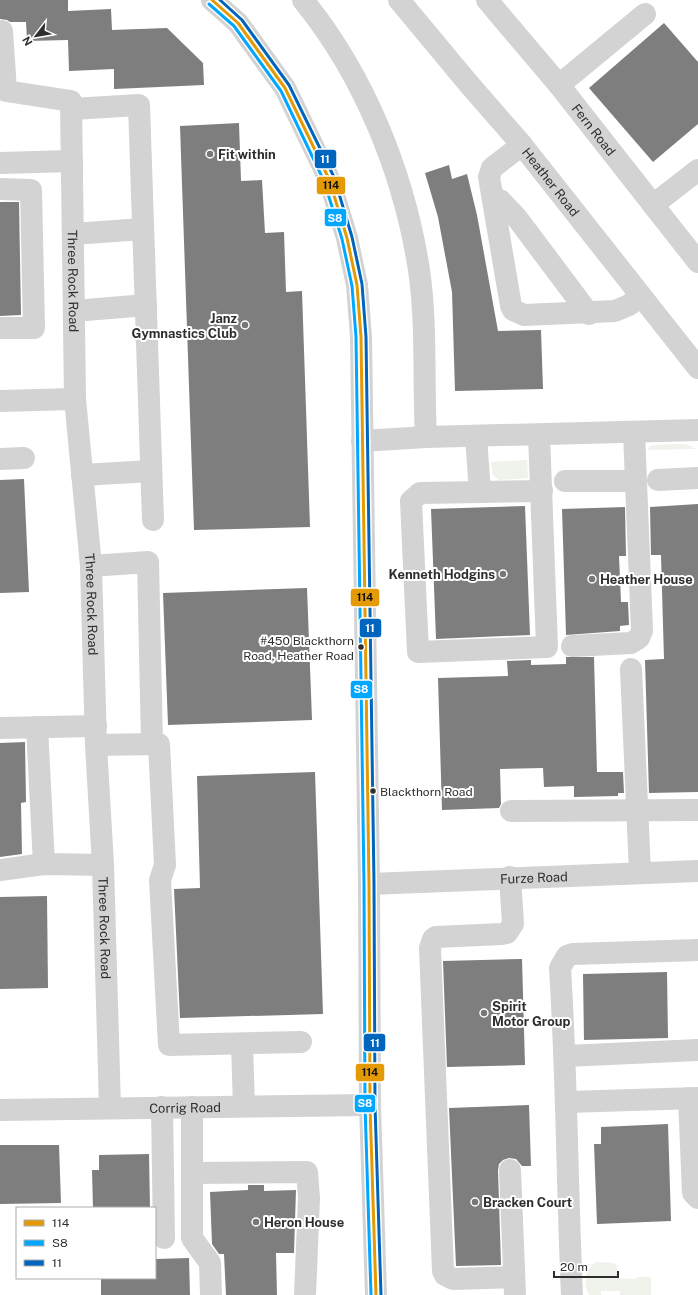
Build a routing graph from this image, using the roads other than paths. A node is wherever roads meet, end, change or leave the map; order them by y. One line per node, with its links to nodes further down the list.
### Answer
1 (212, 0): 32 (street)
2 (303, 0): 30 (street)
3 (399, 0): 9 (street, Heather Road)
4 (487, 0): 7 (street, Fern Road)
5 (645, 14): 7 (street)
6 (2, 31): 8 (street)
7 (559, 85): 15 (street, Fern Road)
8 (72, 105): 10 (street, Three Rock Road); 16 (street)
9 (522, 145): 14 (street); 19 (street, Heather Road)
10 (72, 161): 11 (street); 17 (street, Three Rock Road)
11 (0, 164)
12 (698, 170): 15 (street)
13 (0, 189): 23 (street)
14 (493, 198): 22 (street); 22 (street)
15 (653, 205): 18 (street, Fern Road)
16 (143, 229): 17 (street); 20 (street)
17 (73, 234): 21 (street, Three Rock Road)
18 (698, 262)
19 (641, 296): 22 (street); 24 (street, Heather Road)
20 (146, 305): 21 (street); 35 (street)
21 (74, 311): 25 (street, Three Rock Road)
22 (589, 314)
23 (0, 328)
24 (698, 368)
25 (75, 399): 26 (street); 36 (street, Three Rock Road)
26 (0, 401)
27 (698, 430): 28 (street)
28 (634, 432): 29 (street); 38 (street)
29 (539, 435): 31 (street); 41 (street)
30 (426, 437): 31 (street); 32 (street)
31 (476, 437): 42 (street)
32 (362, 441): 60 (street)
33 (24, 458): 34 (street)
34 (0, 459)
35 (151, 471): 36 (street); 43 (street)
36 (82, 475): 44 (street, Three Rock Road)
37 (698, 478): 39 (street)
38 (635, 480): 40 (street); 45 (street)
39 (658, 480)
40 (565, 481)
41 (542, 491): 42 (street); 42 (street)
42 (480, 492)
43 (153, 520)
44 (91, 566): 49 (street, Three Rock Road); 50 (street)
45 (572, 646)
46 (630, 669): 53 (street)
47 (38, 727): 48 (street); 49 (street); 54 (street)
48 (0, 728)
49 (96, 735): 50 (street); 55 (street, Three Rock Road)
50 (152, 744): 63 (street)
51 (698, 810): 53 (street)
52 (511, 811): 53 (street)
53 (637, 811): 58 (street)
54 (44, 864): 55 (street); 56 (street)
55 (103, 865): 72 (street, Three Rock Road)
56 (0, 870)
57 (698, 871): 58 (street, Furze Road)
58 (640, 872): 59 (street, Furze Road)
59 (510, 877): 60 (street, Furze Road); 79 (street)
60 (369, 884): 68 (street)
61 (698, 950): 65 (street)
62 (301, 1042): 63 (street)
63 (242, 1045): 69 (street)
64 (698, 1050): 65 (street)
65 (566, 1056): 67 (street)
66 (693, 1098): 67 (street); 76 (street)
67 (567, 1102): 83 (street)
68 (370, 1105): 69 (street, Corrig Road); 82 (street)
69 (244, 1106): 71 (street, Corrig Road)
70 (162, 1107): 71 (street, Corrig Road); 72 (street, Corrig Road); 77 (street)
71 (192, 1107): 75 (street)
72 (110, 1108): 73 (street, Corrig Road)
73 (0, 1110)
74 (510, 1170): 79 (street)
75 (192, 1172): 80 (street); 81 (street)
76 (698, 1198)
77 (159, 1214): 78 (street)
78 (164, 1238)
79 (514, 1286)
80 (211, 1295)
81 (305, 1295)
82 (376, 1295)
83 (572, 1295)

